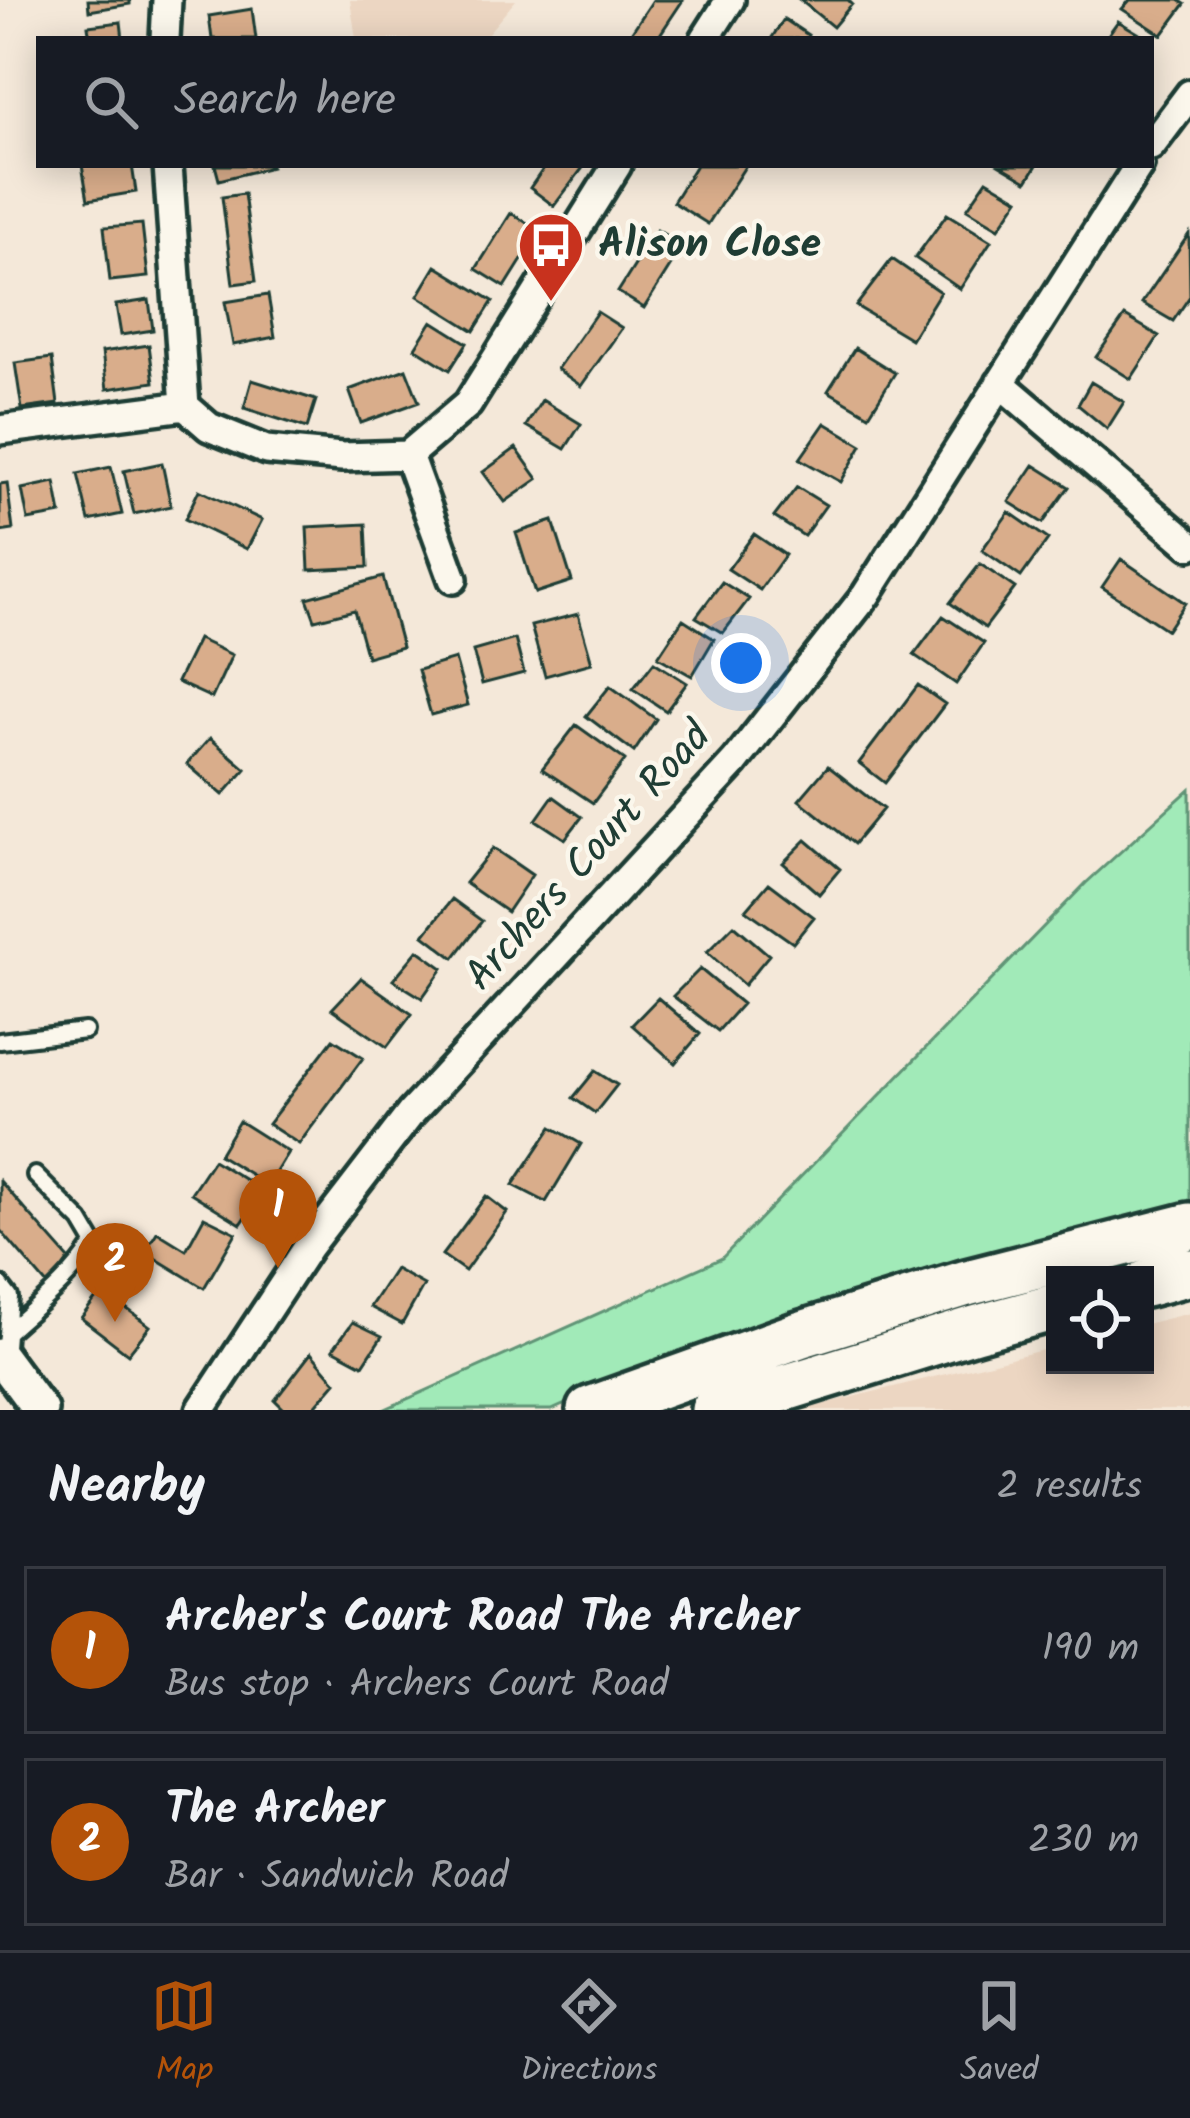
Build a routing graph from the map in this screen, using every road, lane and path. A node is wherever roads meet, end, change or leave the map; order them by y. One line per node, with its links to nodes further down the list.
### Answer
1 (167, 0): 3 (street)
2 (730, 0): 4 (street)
3 (165, 36)
4 (707, 36)
5 (1190, 94): 6 (street)
6 (1154, 142)
7 (168, 168): 11 (street)
8 (615, 168): 13 (street)
9 (1137, 168): 10 (street, Archers Court Road)
10 (1000, 383): 14 (street); 26 (street, Archers Court Road)
11 (184, 406): 12 (street); 13 (street)
12 (0, 430)
13 (408, 455): 15 (street)
14 (1190, 544)
15 (453, 580)
16 (85, 1031): 17 (lane)
17 (0, 1041)
18 (35, 1175): 24 (lane)
19 (1190, 1226): 27 (highway)
20 (1190, 1272): 21 (highway)
21 (1154, 1282)
22 (0, 1284): 24 (lane)
23 (1046, 1309): 28 (highway)
24 (5, 1350): 25 (street)
25 (40, 1410)
26 (201, 1410)
27 (590, 1410)
28 (714, 1410)

